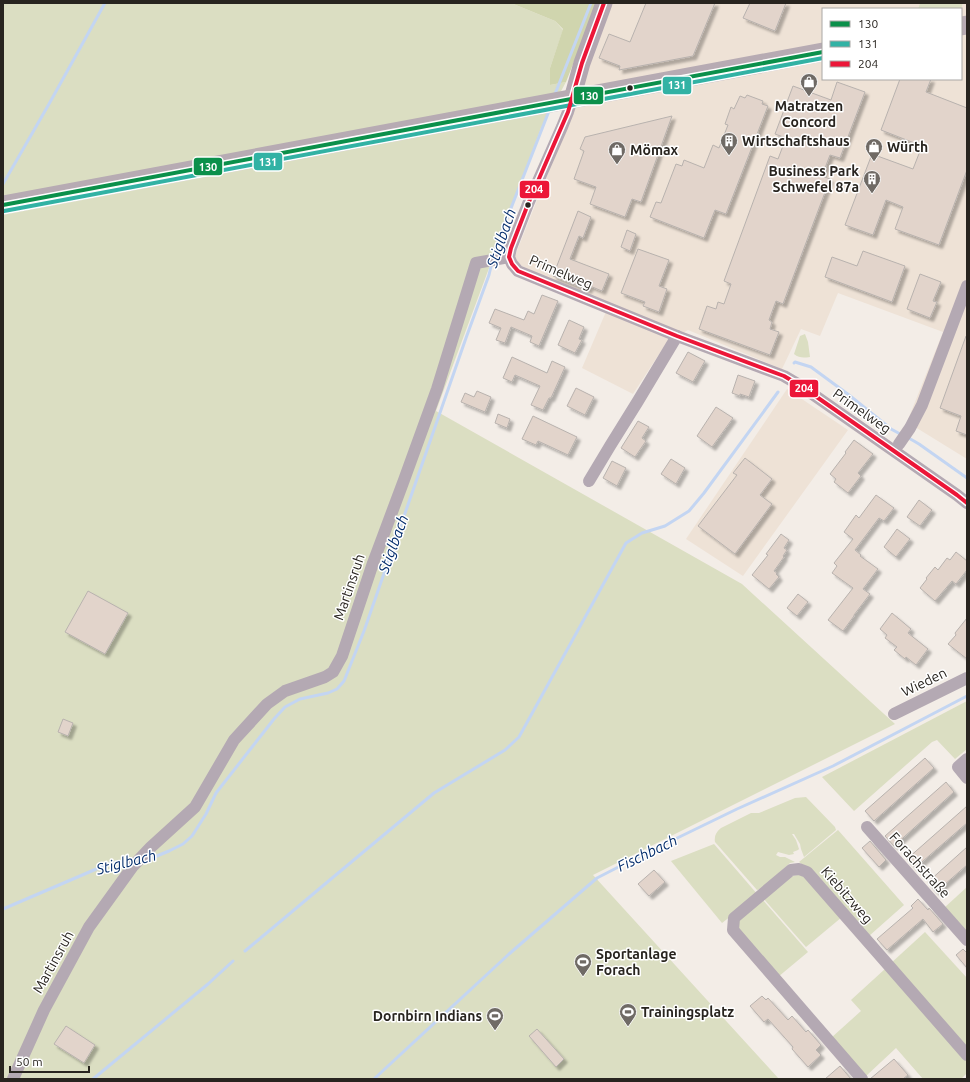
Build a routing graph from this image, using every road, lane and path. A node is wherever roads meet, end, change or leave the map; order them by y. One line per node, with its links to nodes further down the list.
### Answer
1 (604, 3): 3 (main road)
2 (822, 52): 3 (main road)
3 (568, 99): 4 (main road); 5 (street, Primelweg)
4 (3, 205)
5 (505, 258): 7 (street, Primelweg); 18 (street, Martinsruh)
6 (967, 286): 8 (street, Primelweg)
7 (677, 336): 9 (street); 10 (street, Primelweg)
8 (899, 444)
9 (589, 481)
10 (967, 503)
11 (967, 678): 12 (street, Wieden)
12 (894, 714)
13 (967, 759): 14 (street)
14 (967, 778)
15 (867, 827): 16 (street, Forachstraße)
16 (967, 940)
17 (967, 1055): 19 (street, Kiebitzweg)
18 (13, 1079)
19 (862, 1079)

